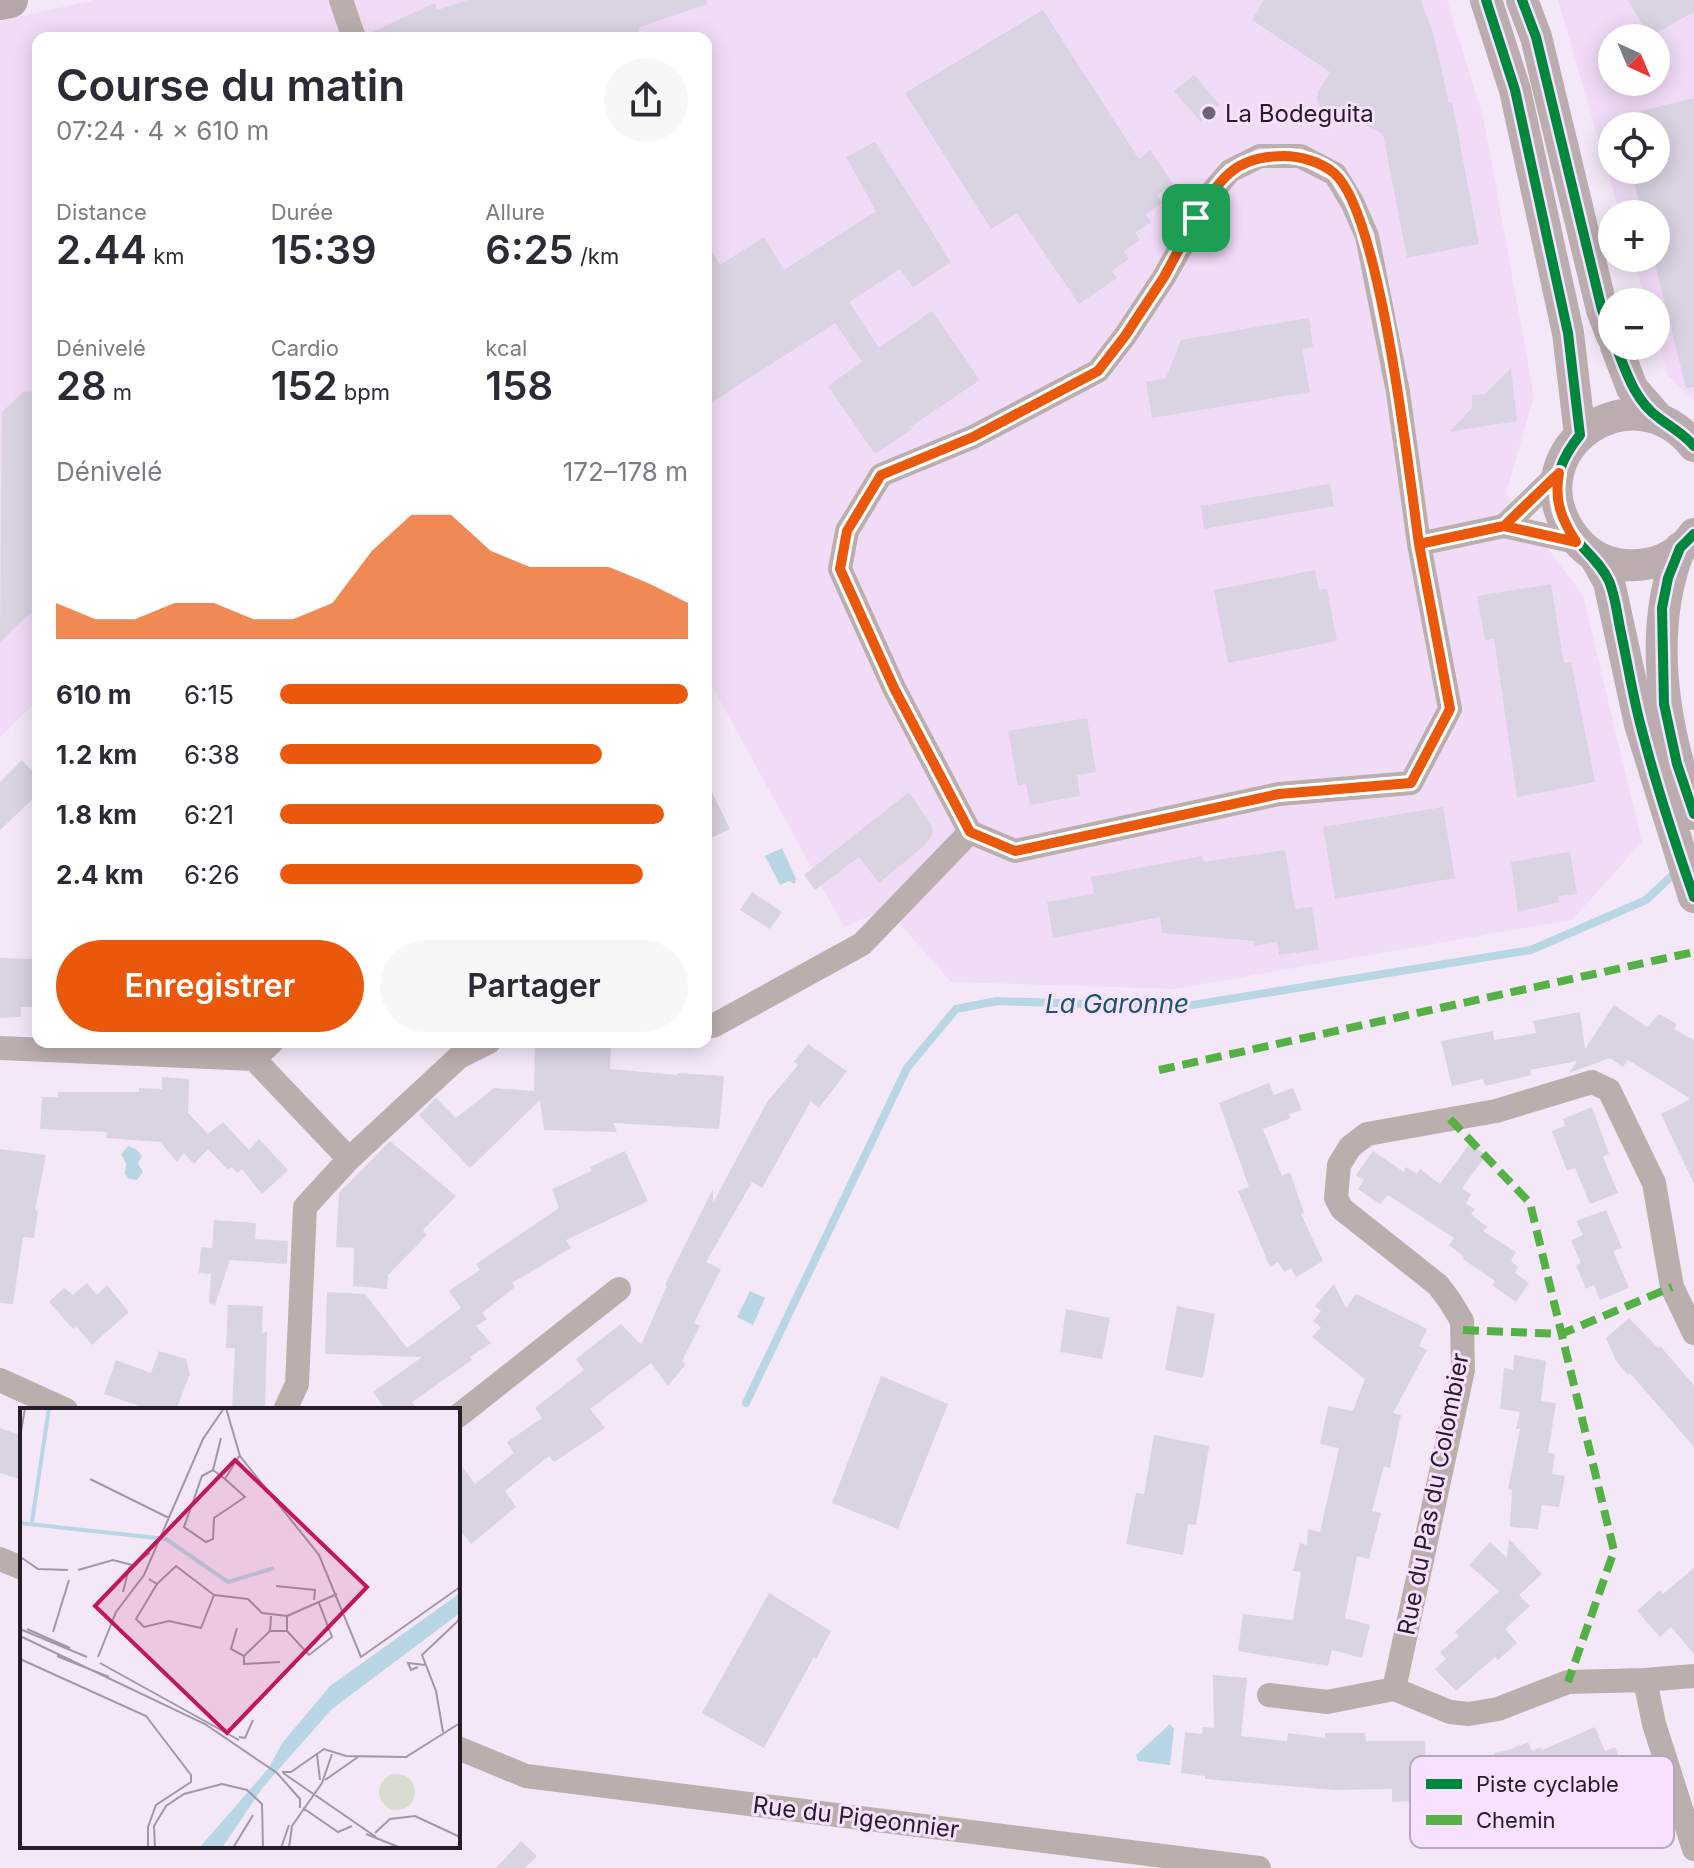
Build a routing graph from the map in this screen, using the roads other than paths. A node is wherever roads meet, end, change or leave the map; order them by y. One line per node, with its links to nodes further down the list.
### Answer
1 (10, 0): 5 (main road)
2 (341, 0): 6 (street)
3 (1486, 0): 10 (main road)
4 (1522, 0): 7 (main road)
5 (0, 2)
6 (352, 32)
7 (1598, 293)
8 (1621, 360): 9 (main road)
9 (1658, 418): 10 (main road); 11 (main road)
10 (1580, 435): 12 (main road)
11 (1693, 444)
12 (1559, 473): 13 (street); 16 (main road)
13 (1504, 526): 15 (street); 16 (street)
14 (1687, 541): 16 (main road); 17 (main road)
15 (1419, 544): 18 (street); 18 (street)
16 (1586, 549): 17 (main road)
17 (1682, 807): 19 (main road)
18 (970, 832): 20 (street)
19 (1692, 892)
20 (712, 1026)
21 (0, 1048): 23 (street)
22 (452, 1049): 24 (street)
23 (263, 1050): 24 (street)
24 (349, 1159): 29 (street)
25 (619, 1289): 30 (street)
26 (1694, 1333): 35 (street, Rue du Pas du Colombier)
27 (0, 1380): 28 (street)
28 (62, 1408)
29 (286, 1408)
30 (460, 1414)
31 (0, 1559): 32 (street)
32 (20, 1567)
33 (1694, 1676): 34 (street)
34 (1645, 1680): 35 (street); 38 (street)
35 (1394, 1689): 36 (street)
36 (1269, 1695)
37 (460, 1749): 41 (street, Rue du Pigeonnier)
38 (1664, 1756)
39 (1674, 1786): 40 (street)
40 (1694, 1849)
41 (1259, 1868)

